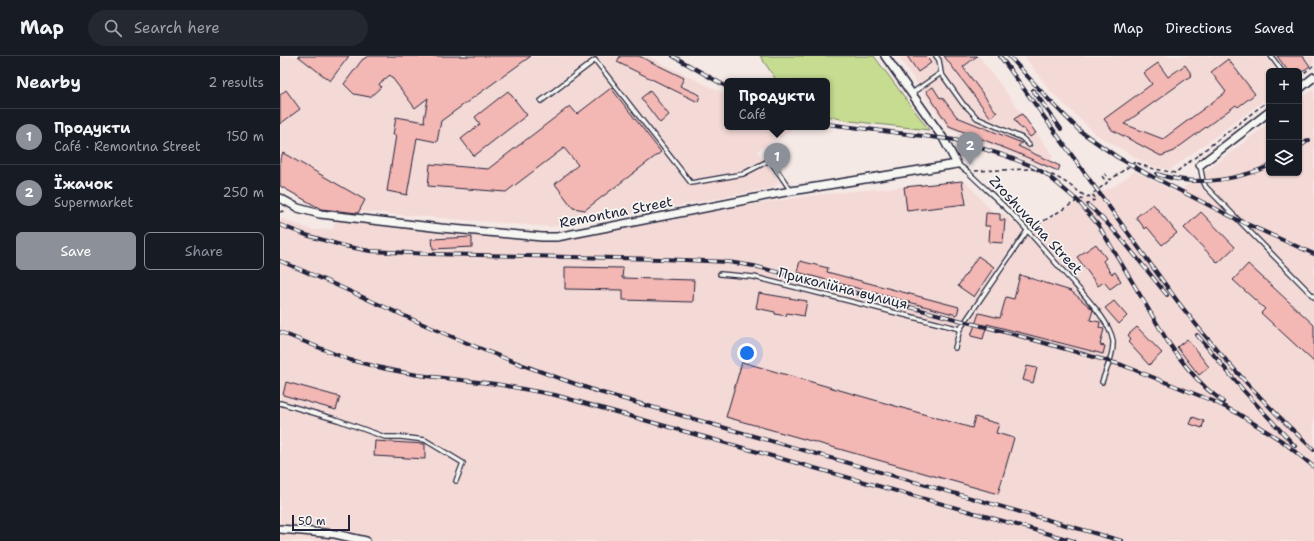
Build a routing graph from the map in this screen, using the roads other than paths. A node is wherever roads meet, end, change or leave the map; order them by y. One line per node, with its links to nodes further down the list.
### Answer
1 (885, 56): 8 (street, Zroshuvalna Street)
2 (936, 56): 5 (lane)
3 (1271, 56): 4 (lane)
4 (1280, 68)
5 (941, 73): 8 (lane); 11 (lane)
6 (1314, 77): 7 (street)
7 (1302, 87)
8 (912, 93): 12 (street, Zroshuvalna Street)
9 (541, 101): 14 (lane)
10 (1266, 114): 13 (street)
11 (1030, 145)
12 (957, 164): 14 (street, Remontna Street); 16 (lane, Zroshuvalna Street)
13 (1200, 165): 18 (lane)
14 (791, 190): 15 (street, Remontna Street)
15 (280, 198)
16 (1027, 231): 19 (lane); 21 (lane, Zroshuvalna Street)
17 (720, 274): 19 (lane, Приколійна вулиця)
18 (1314, 297)
19 (960, 329): 20 (lane)
20 (955, 348)
21 (1102, 382)
22 (280, 403): 23 (lane)
23 (456, 481)
24 (280, 529): 25 (street)
25 (366, 541)

